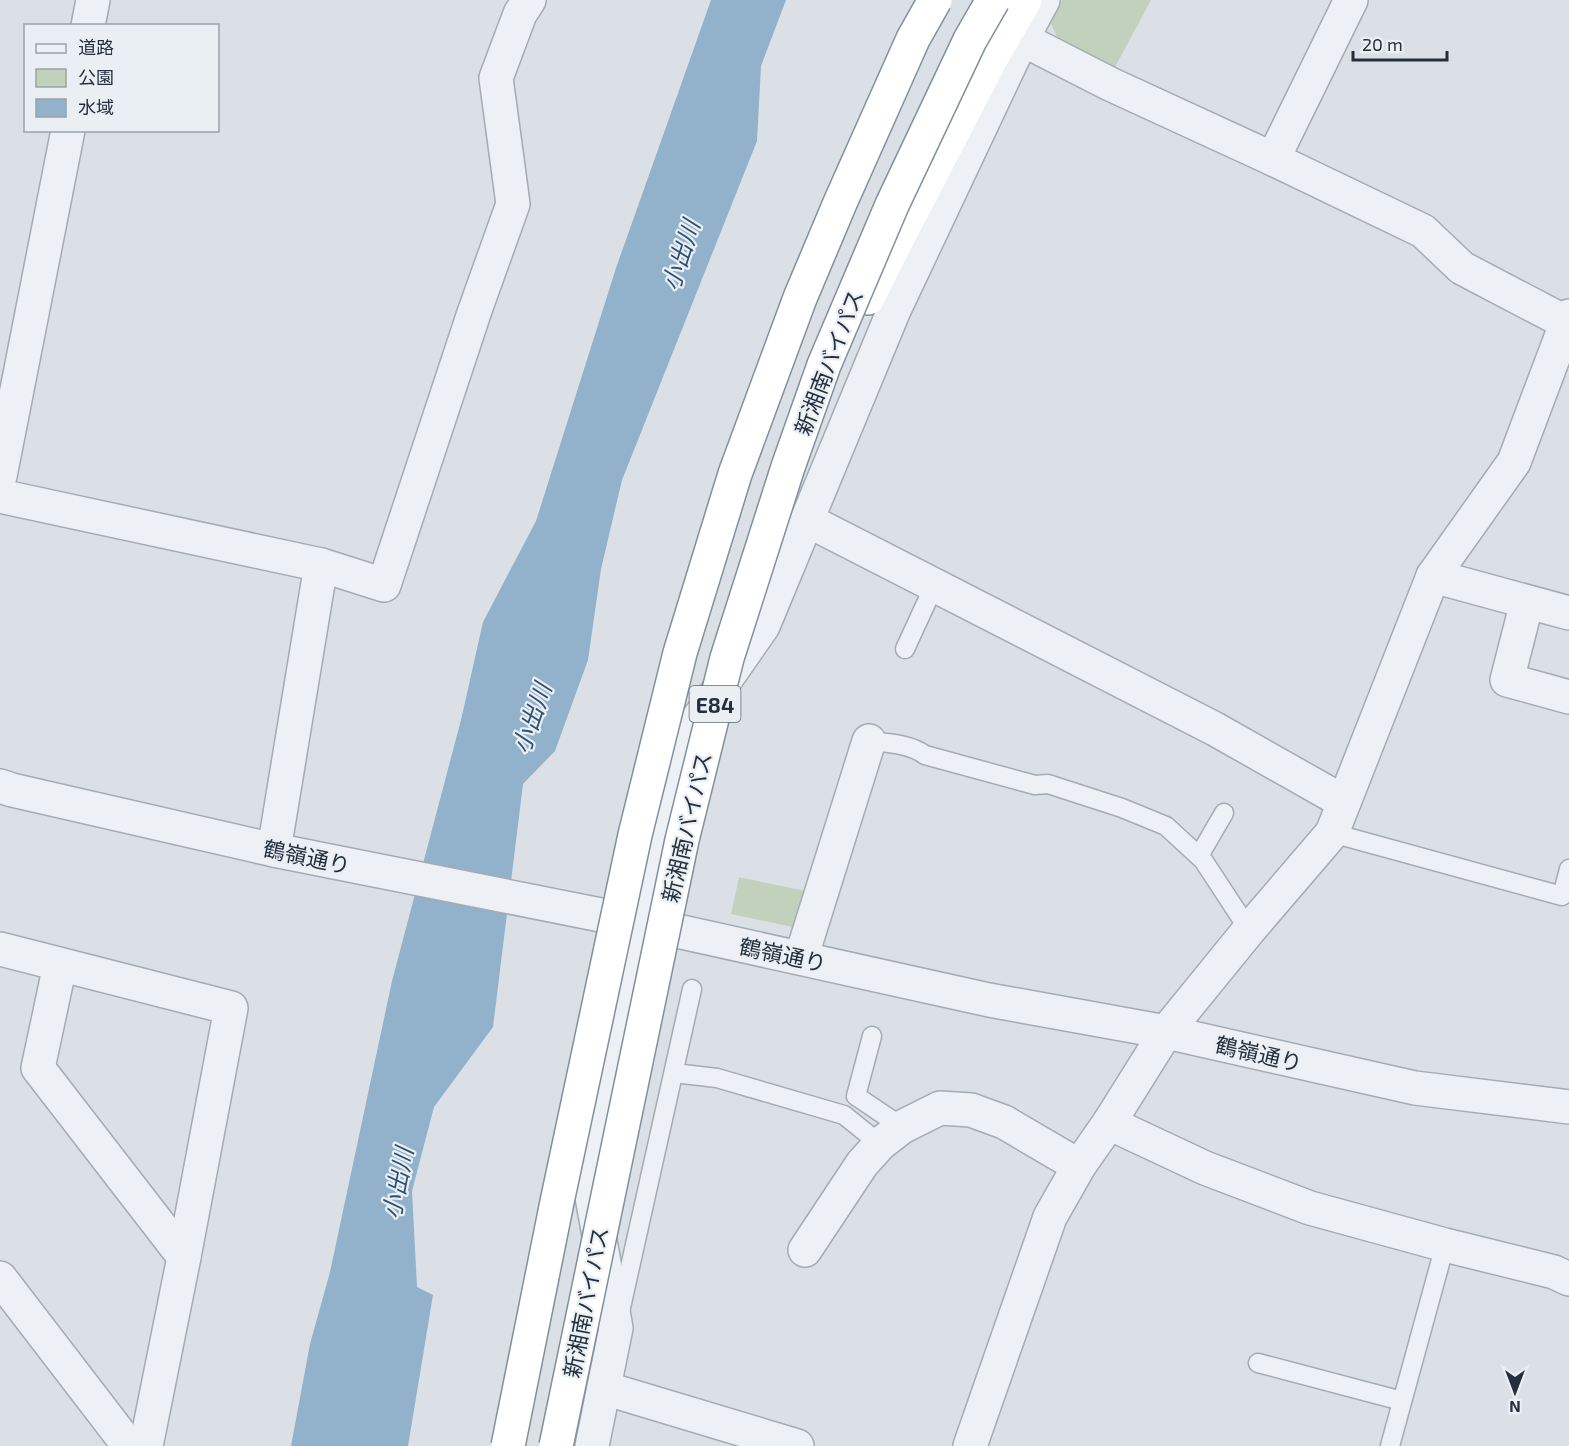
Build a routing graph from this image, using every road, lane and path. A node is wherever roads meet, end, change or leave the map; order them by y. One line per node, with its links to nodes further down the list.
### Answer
1 (93, 0): 8 (street)
2 (529, 0): 17 (street)
3 (933, 0): 56 (highway, 新湘南バイパス / E84, bridge)
4 (993, 0): 13 (highway, 新湘南バイパス / E84, bridge)
5 (1025, 0): 13 (highway, bridge)
6 (1043, 0): 9 (street)
7 (1351, 0): 11 (street)
8 (88, 24)
9 (1022, 39): 11 (street); 16 (street)
10 (68, 132): 14 (street)
11 (1273, 159): 12 (street)
12 (1565, 342): 18 (street)
13 (788, 467): 57 (highway, 新湘南バイパス / E84, bridge)
14 (0, 476)
15 (0, 496): 17 (street)
16 (807, 520): 19 (street); 32 (street)
17 (321, 564): 29 (street)
18 (1433, 576): 20 (street); 26 (street)
19 (934, 586): 22 (lane); 26 (street)
20 (1527, 602): 21 (street); 23 (street)
21 (1569, 613)
22 (905, 649)
23 (1569, 698)
24 (868, 741): 30 (lane); 35 (street)
25 (0, 786): 29 (street, 鶴嶺通り)
26 (1344, 802): 28 (street)
27 (1224, 813): 30 (lane)
28 (1332, 833): 31 (lane); 33 (street)
29 (274, 849): 32 (street, 鶴嶺通り)
30 (1198, 856): 33 (lane)
31 (1569, 869)
32 (641, 923): 35 (street, 鶴嶺通り); 50 (street)
33 (1249, 930): 38 (street)
34 (0, 949): 36 (street)
35 (801, 958): 38 (street, 鶴嶺通り)
36 (60, 965): 47 (street); 47 (street)
37 (692, 989): 40 (lane)
38 (1166, 1032): 41 (street, 鶴嶺通り); 42 (street)
39 (872, 1036): 43 (lane)
40 (674, 1073): 43 (lane); 50 (lane)
41 (1569, 1107)
42 (1109, 1123): 44 (street); 45 (street)
43 (891, 1135): 44 (street); 46 (street)
44 (1079, 1166): 60 (street)
45 (1445, 1245): 48 (street); 53 (lane)
46 (805, 1250)
47 (184, 1257): 55 (street)
48 (1569, 1279)
49 (3, 1288): 54 (street)
50 (616, 1328): 52 (street)
51 (1258, 1363): 53 (lane)
52 (604, 1388): 58 (street); 59 (street)
53 (1402, 1401): 61 (lane)
54 (129, 1446)
55 (147, 1446)
56 (508, 1446)
57 (556, 1446)
58 (592, 1446)
59 (797, 1446)
60 (969, 1446)
61 (1390, 1446)

